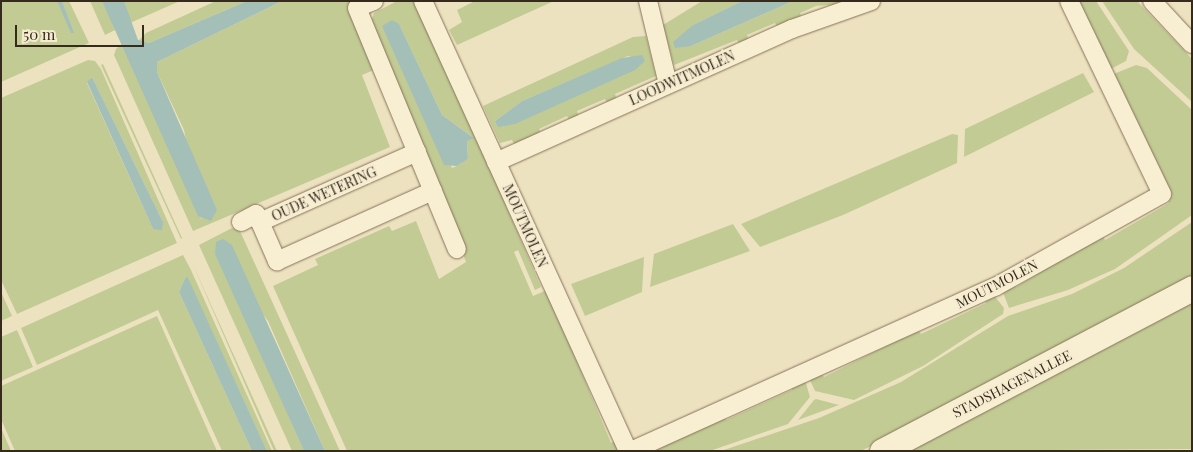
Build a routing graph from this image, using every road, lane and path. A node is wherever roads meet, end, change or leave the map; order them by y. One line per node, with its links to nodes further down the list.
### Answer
1 (374, 1): 9 (street)
2 (423, 1): 10 (street, MOUTMOLEN)
3 (648, 1): 8 (street)
4 (871, 1): 8 (street, LOODWITMOLEN)
5 (1069, 1): 18 (street, MOUTMOLEN)
6 (1152, 1): 7 (street)
7 (1192, 44)
8 (668, 84): 10 (street, LOODWITMOLEN)
9 (417, 152): 11 (street); 13 (street, OUDE WETERING)
10 (496, 162): 18 (street, MOUTMOLEN)
11 (433, 191): 13 (street, OUDE WETERING); 14 (street)
12 (240, 222): 13 (street)
13 (260, 222)
14 (457, 249)
15 (1192, 288): 17 (main road, STADSHAGENALLEE)
16 (1192, 295): 17 (main road, STADSHAGENALLEE)
17 (1143, 317): 19 (main road, STADSHAGENALLEE)
18 (629, 451)
19 (882, 451)

